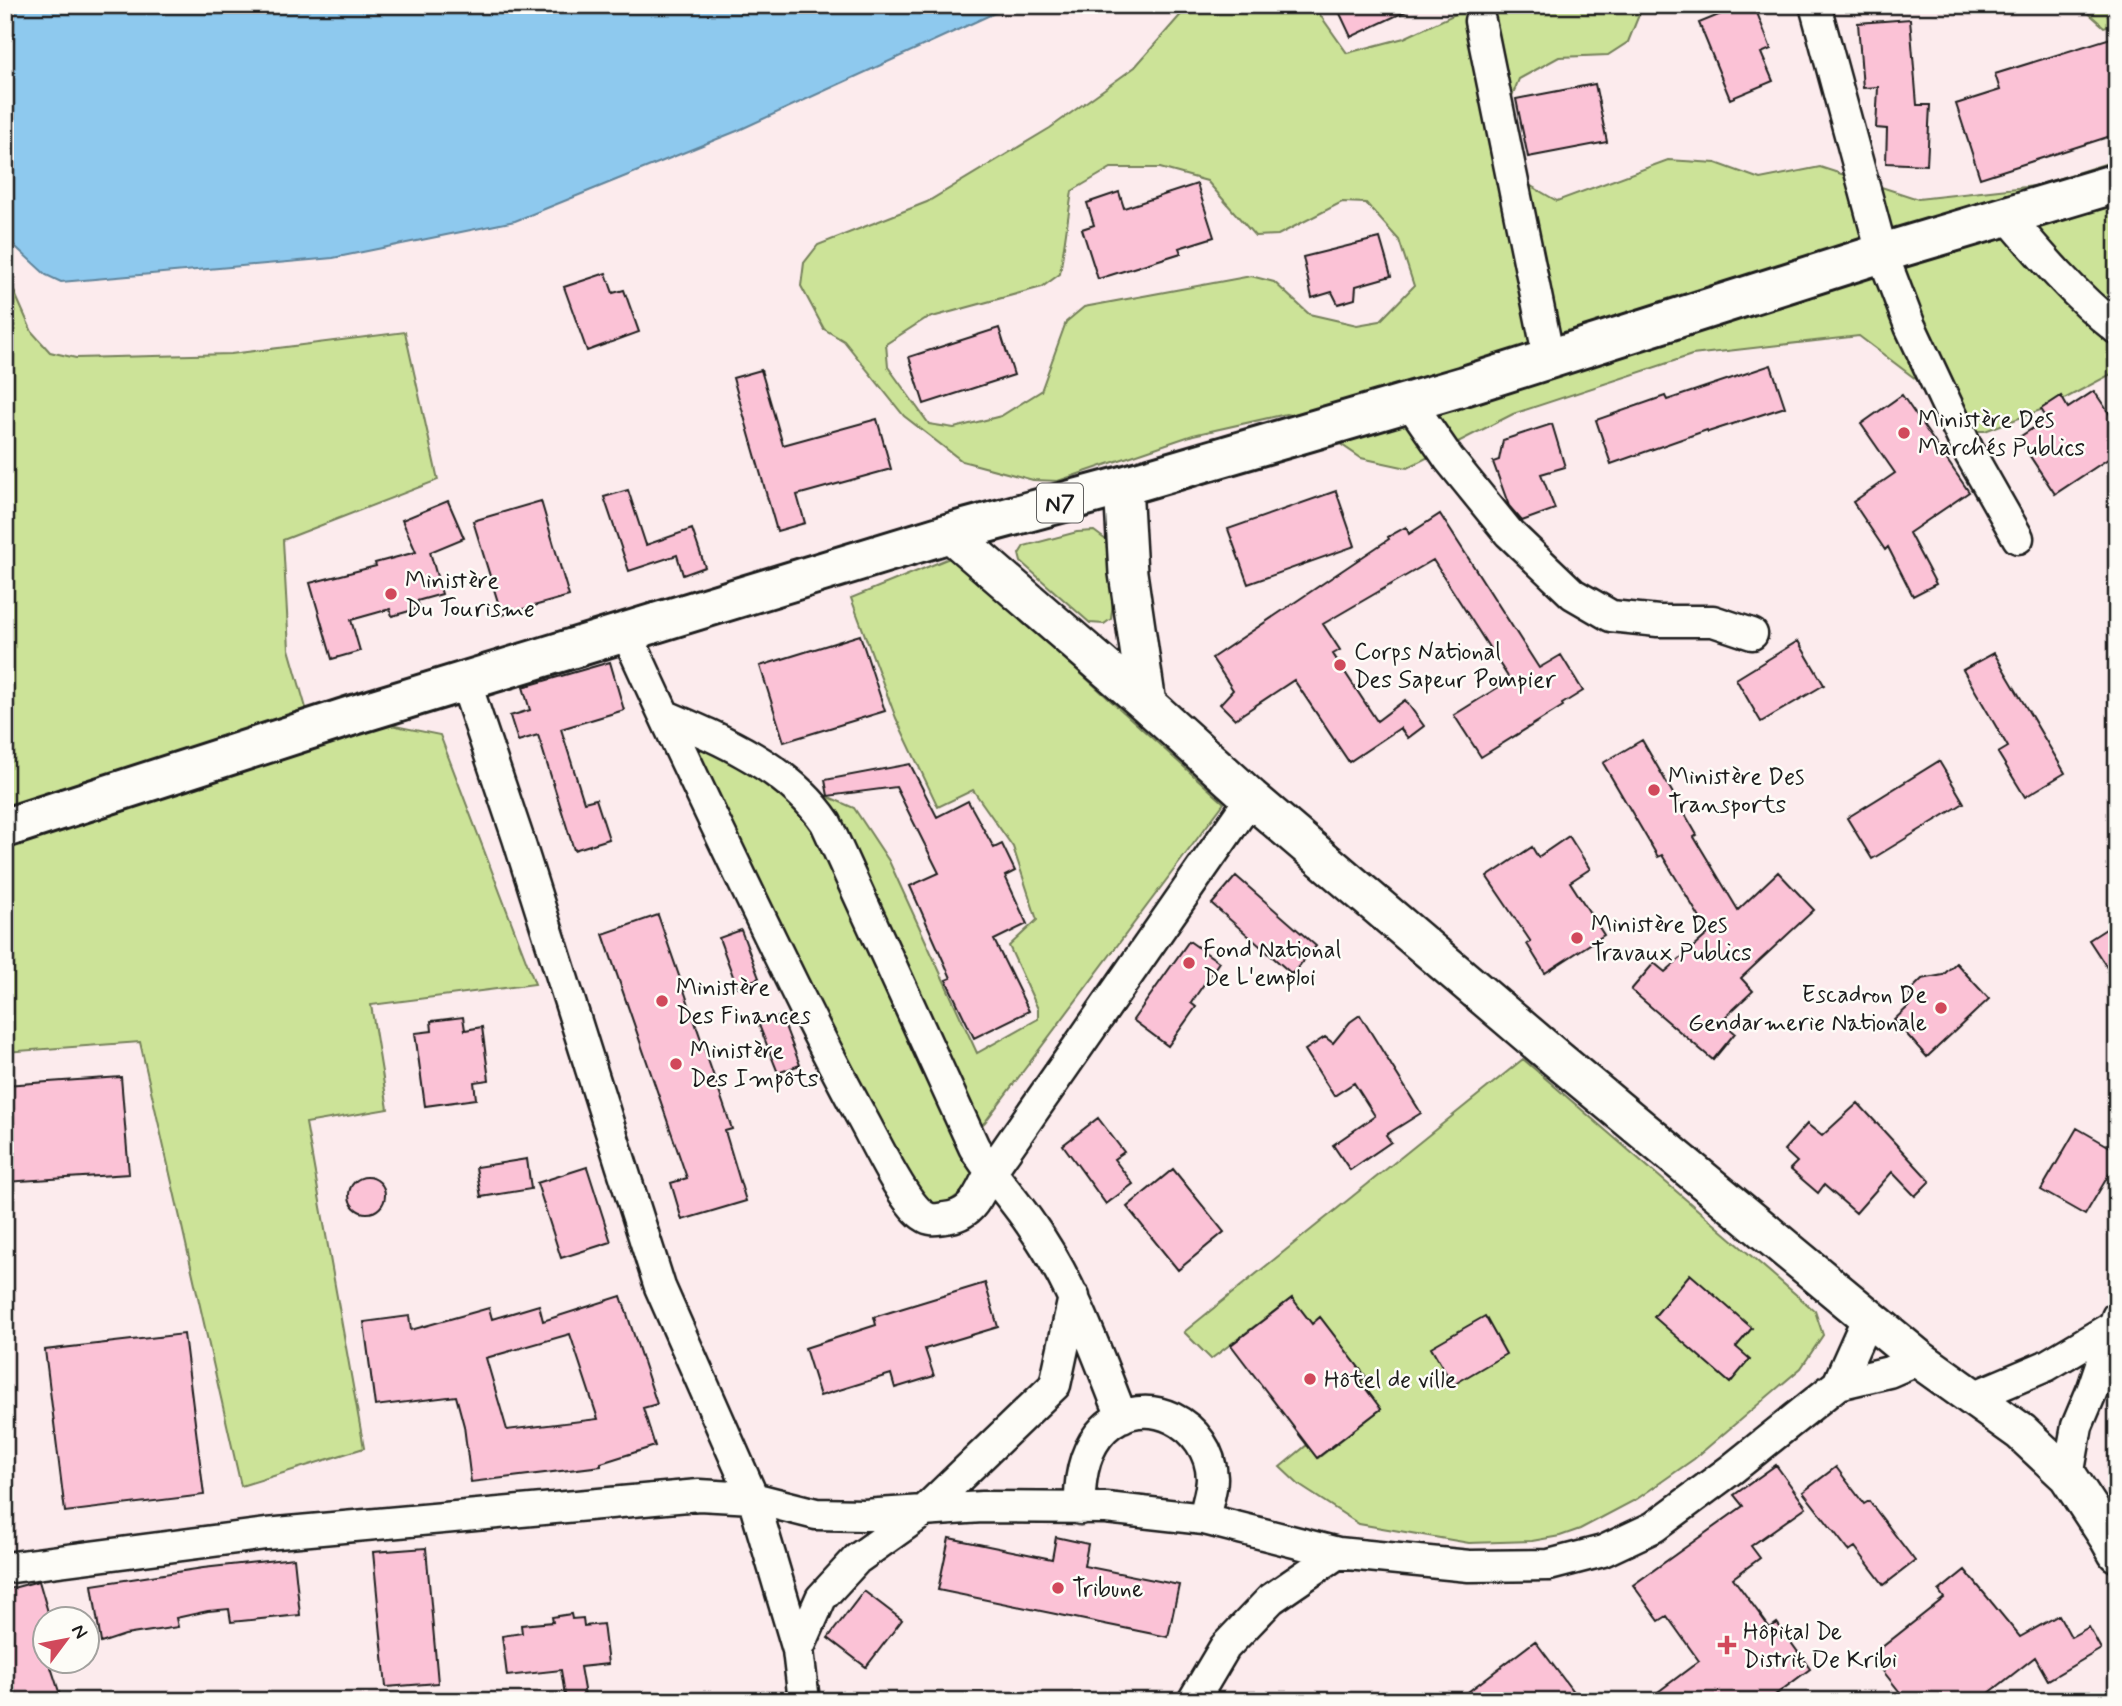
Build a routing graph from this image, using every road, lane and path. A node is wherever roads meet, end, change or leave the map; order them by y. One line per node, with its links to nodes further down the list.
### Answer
1 (1815, 5): 5 (street)
2 (1480, 21): 7 (street)
3 (2117, 183): 4 (highway, N7)
4 (2007, 216): 5 (highway, N7); 6 (street)
5 (1882, 253): 7 (highway, N7); 11 (street)
6 (2117, 329)
7 (1549, 359): 8 (highway, N7)
8 (1409, 401): 9 (highway, N7); 13 (street)
9 (1123, 486): 10 (highway, N7); 15 (street)
10 (950, 533): 12 (highway, N7); 15 (street)
11 (2018, 538)
12 (626, 632): 14 (highway, N7); 16 (street)
13 (1752, 634)
14 (465, 681): 18 (highway, N7); 28 (street)
15 (1147, 704): 17 (street)
16 (664, 715): 19 (street); 19 (street)
17 (1251, 798): 19 (street); 21 (street)
18 (5, 828)
19 (990, 1173): 20 (street)
20 (1074, 1297): 26 (street); 30 (street)
21 (1868, 1317): 23 (street); 24 (street)
22 (2114, 1322): 25 (street); 27 (street)
23 (1919, 1359): 24 (street); 25 (street)
24 (1838, 1384): 32 (street)
25 (1973, 1397): 27 (street)
26 (1122, 1417): 29 (street); 31 (street)
27 (2068, 1476): 33 (street)
28 (753, 1498): 30 (street); 34 (street); 35 (street)
29 (1080, 1508): 30 (street); 31 (street)
30 (923, 1512): 35 (street)
31 (1204, 1520): 32 (street)
32 (1338, 1553): 37 (street)
33 (2117, 1553)
34 (5, 1568)
35 (798, 1650): 36 (street)
36 (804, 1701)
37 (1193, 1701)

